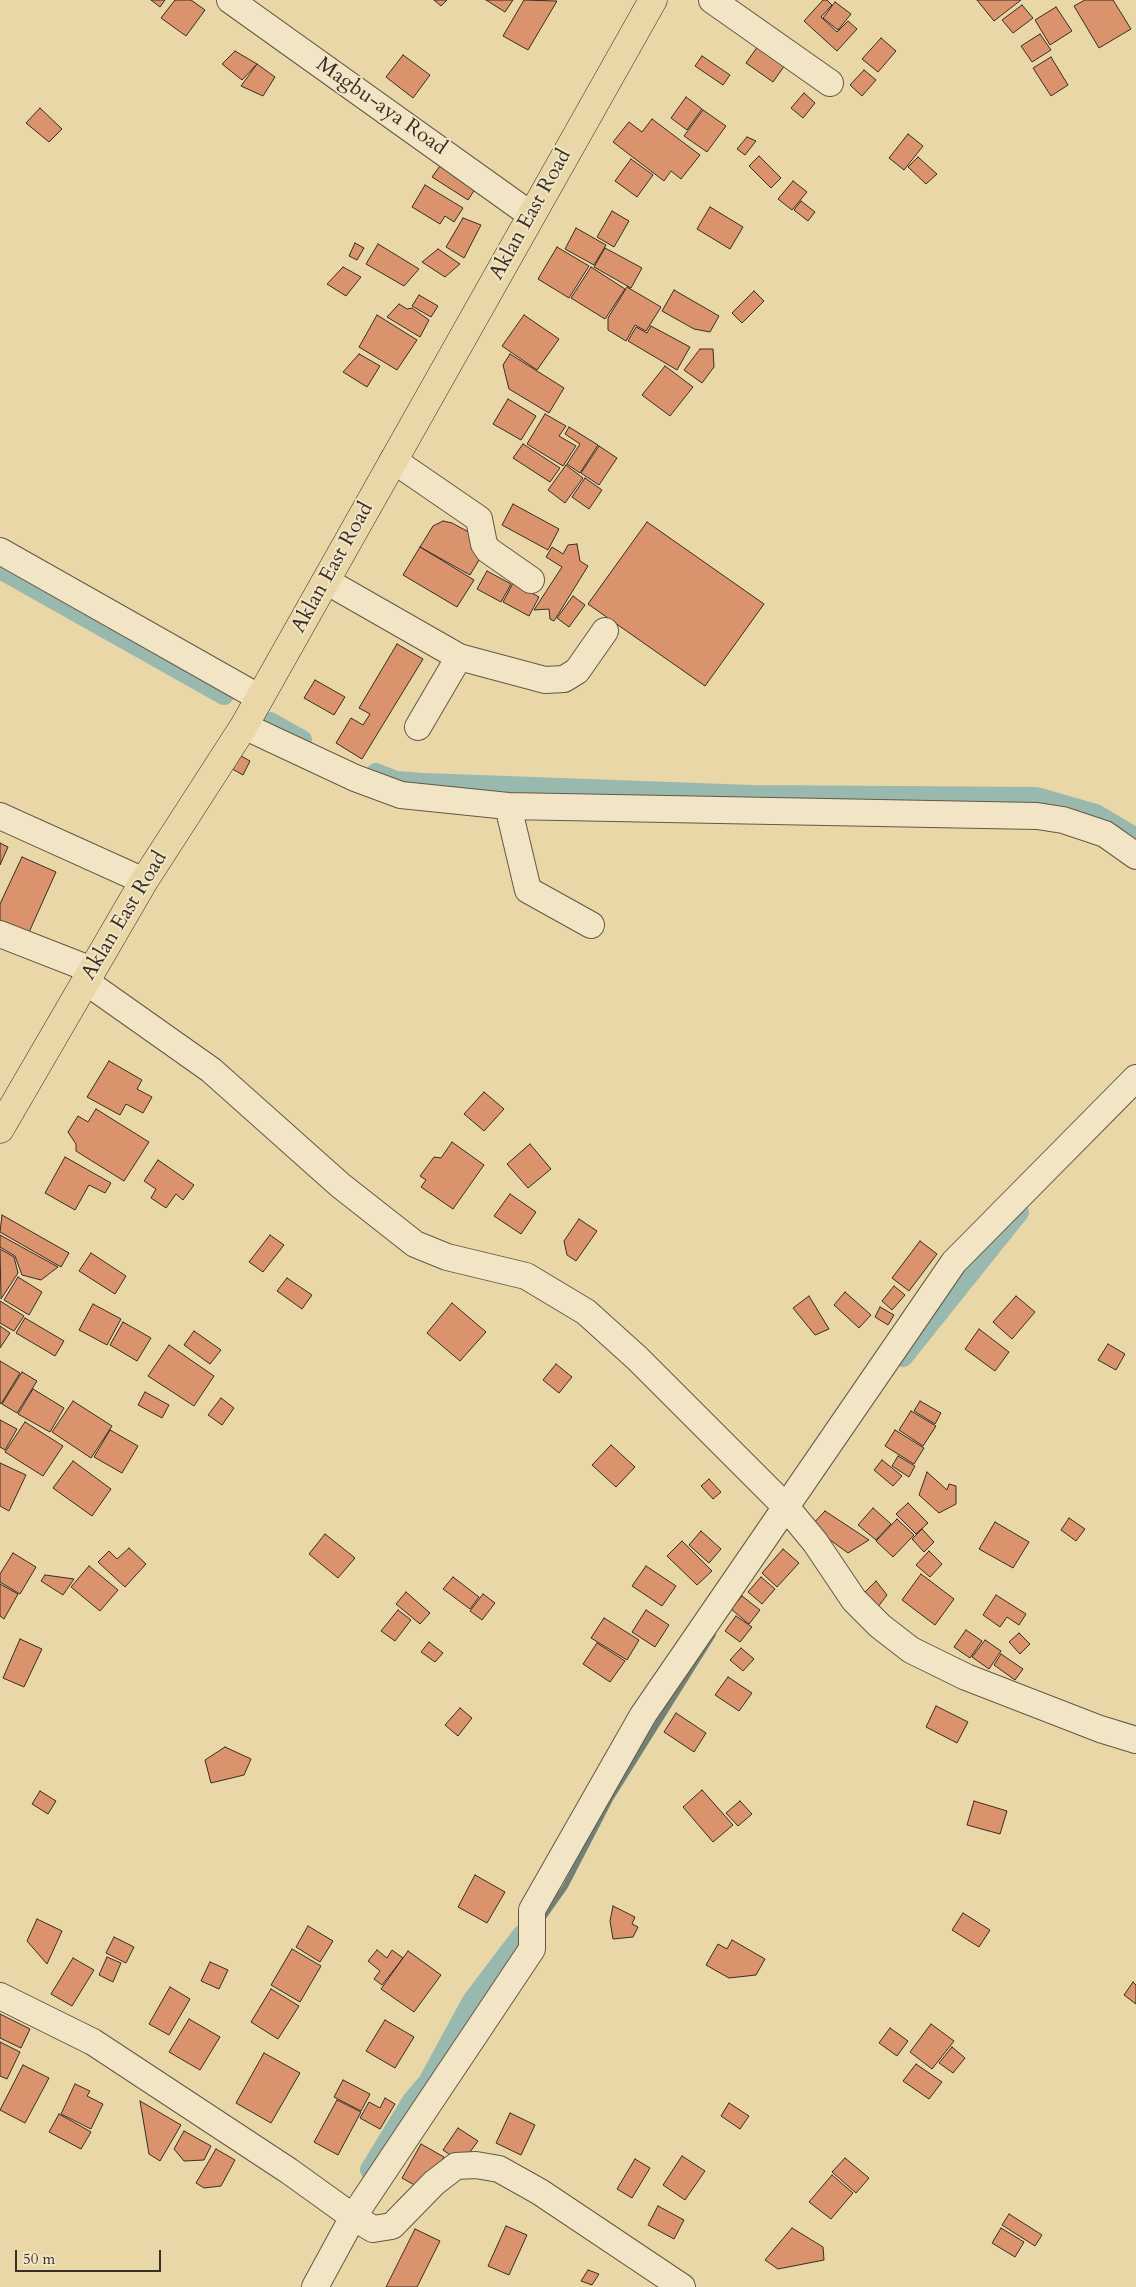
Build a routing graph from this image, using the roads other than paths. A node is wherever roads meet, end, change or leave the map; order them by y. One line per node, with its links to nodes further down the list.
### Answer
1 (230, 0): 5 (street, Magbu-aya Road)
2 (653, 0): 5 (main road, Aklan East Road)
3 (712, 0): 4 (street)
4 (830, 82)
5 (531, 215): 6 (main road, Aklan East Road)
6 (394, 460): 8 (street); 9 (main road, Aklan East Road)
7 (0, 551): 12 (street)
8 (531, 580)
9 (326, 581): 11 (street); 12 (main road, Aklan East Road)
10 (604, 631): 11 (street)
11 (459, 657): 14 (street)
12 (260, 698): 13 (main road, Aklan East Road)
13 (244, 726): 15 (street); 18 (main road, Aklan East Road)
14 (418, 727)
15 (508, 806): 17 (street); 19 (street)
16 (0, 816): 18 (street)
17 (1136, 856)
18 (144, 881): 21 (main road, Aklan East Road)
19 (591, 925)
20 (0, 934): 21 (street)
21 (89, 976): 23 (main road, Aklan East Road); 24 (street)
22 (1136, 1078): 24 (street)
23 (0, 1128)
24 (786, 1507): 25 (street); 27 (street)
25 (1136, 1740)
26 (0, 1996): 27 (street)
27 (353, 2217): 28 (street); 29 (street)
28 (315, 2287)
29 (682, 2287)

